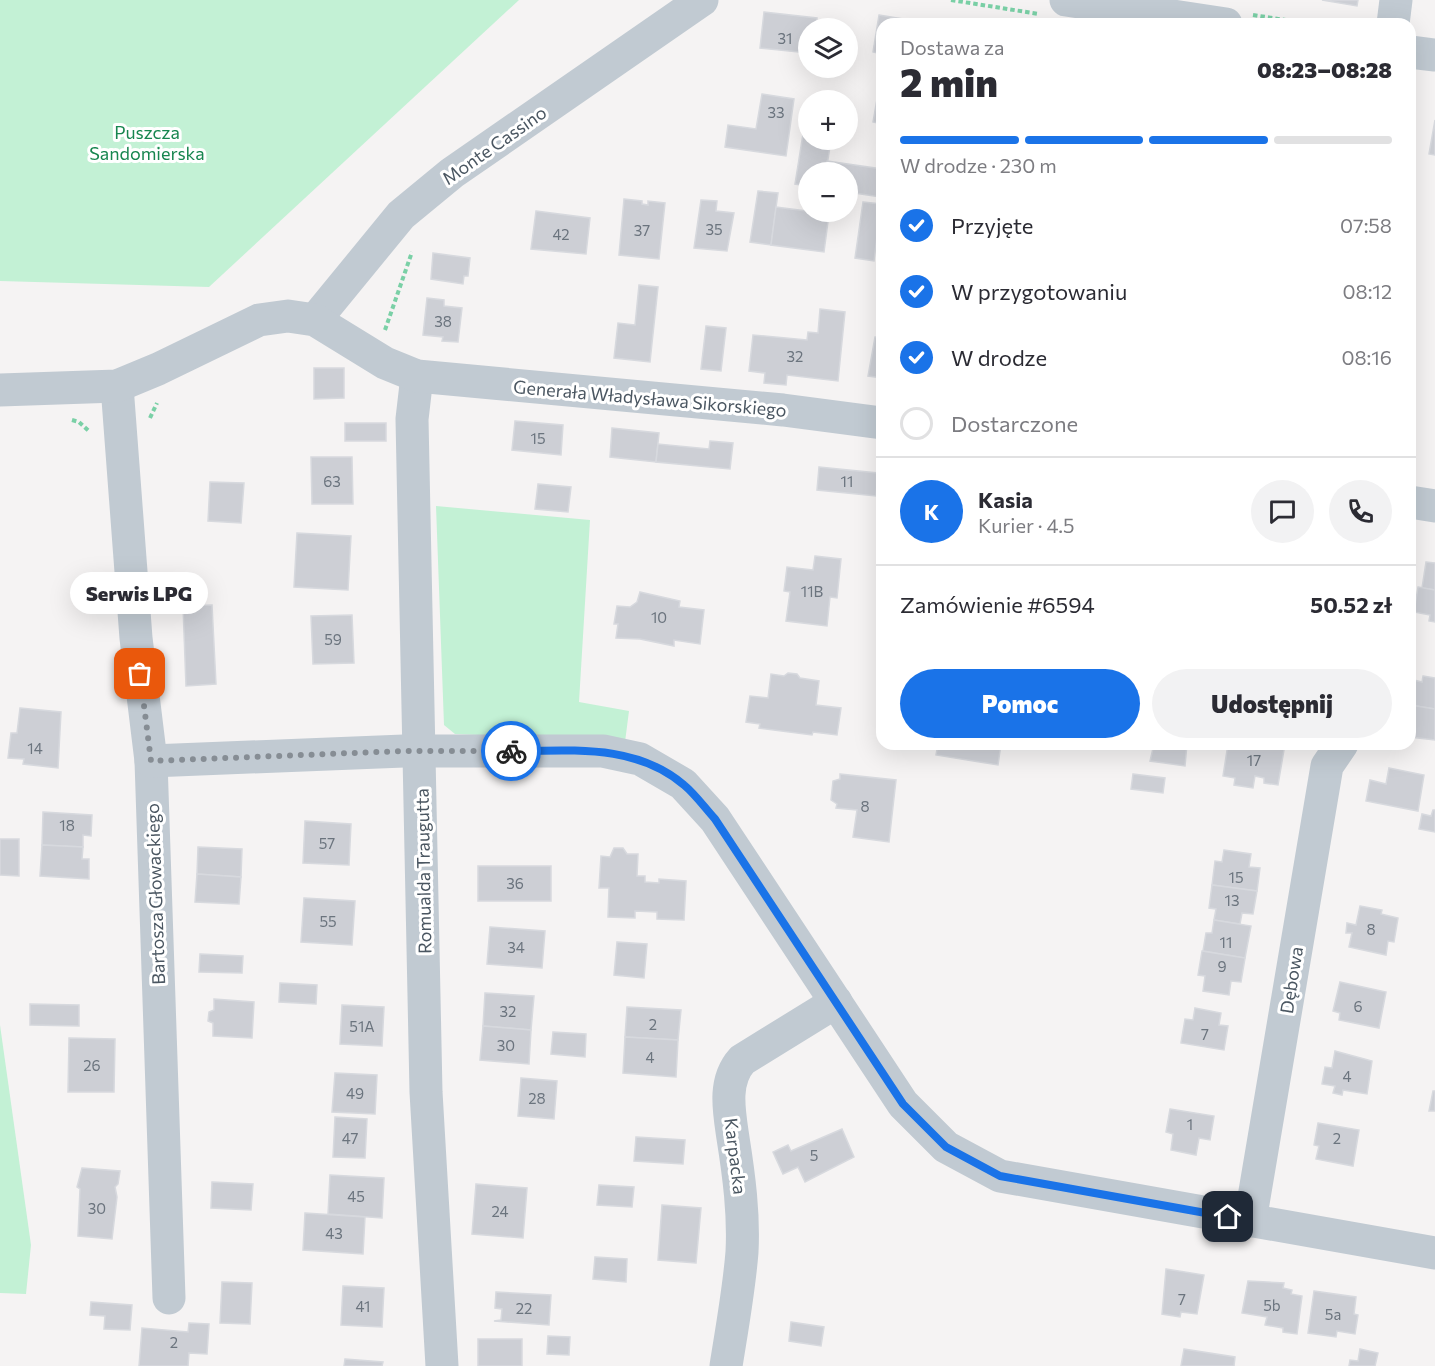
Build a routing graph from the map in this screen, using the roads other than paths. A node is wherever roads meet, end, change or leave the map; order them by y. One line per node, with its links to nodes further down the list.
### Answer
1 (702, 0): 9 (street, Monte Cassino)
2 (1396, 0): 6 (street)
3 (1111, 3): 4 (street); 5 (street)
4 (1053, 7)
5 (1193, 18)
6 (1394, 18)
7 (1416, 53): 8 (street)
8 (1435, 56)
9 (315, 320): 10 (street, Generała Władysława Sikorskiego); 11 (street)
10 (417, 376): 13 (street, Generała Władysława Sikorskiego); 17 (street, Romualda Traugutta)
11 (117, 386): 12 (street); 18 (street, Bartosza Głowackiego)
12 (0, 390)
13 (876, 422)
14 (1416, 503): 15 (street)
15 (1435, 506)
16 (1338, 750): 20 (street, Dębowa)
17 (420, 751): 18 (street); 19 (street); 23 (street, Romualda Traugutta)
18 (151, 761): 22 (street, Bartosza Głowackiego)
19 (836, 1002): 20 (street); 24 (street, Karpacka)
20 (1250, 1221): 21 (street)
21 (1435, 1253)
22 (169, 1298)
23 (442, 1366)
24 (726, 1366)

